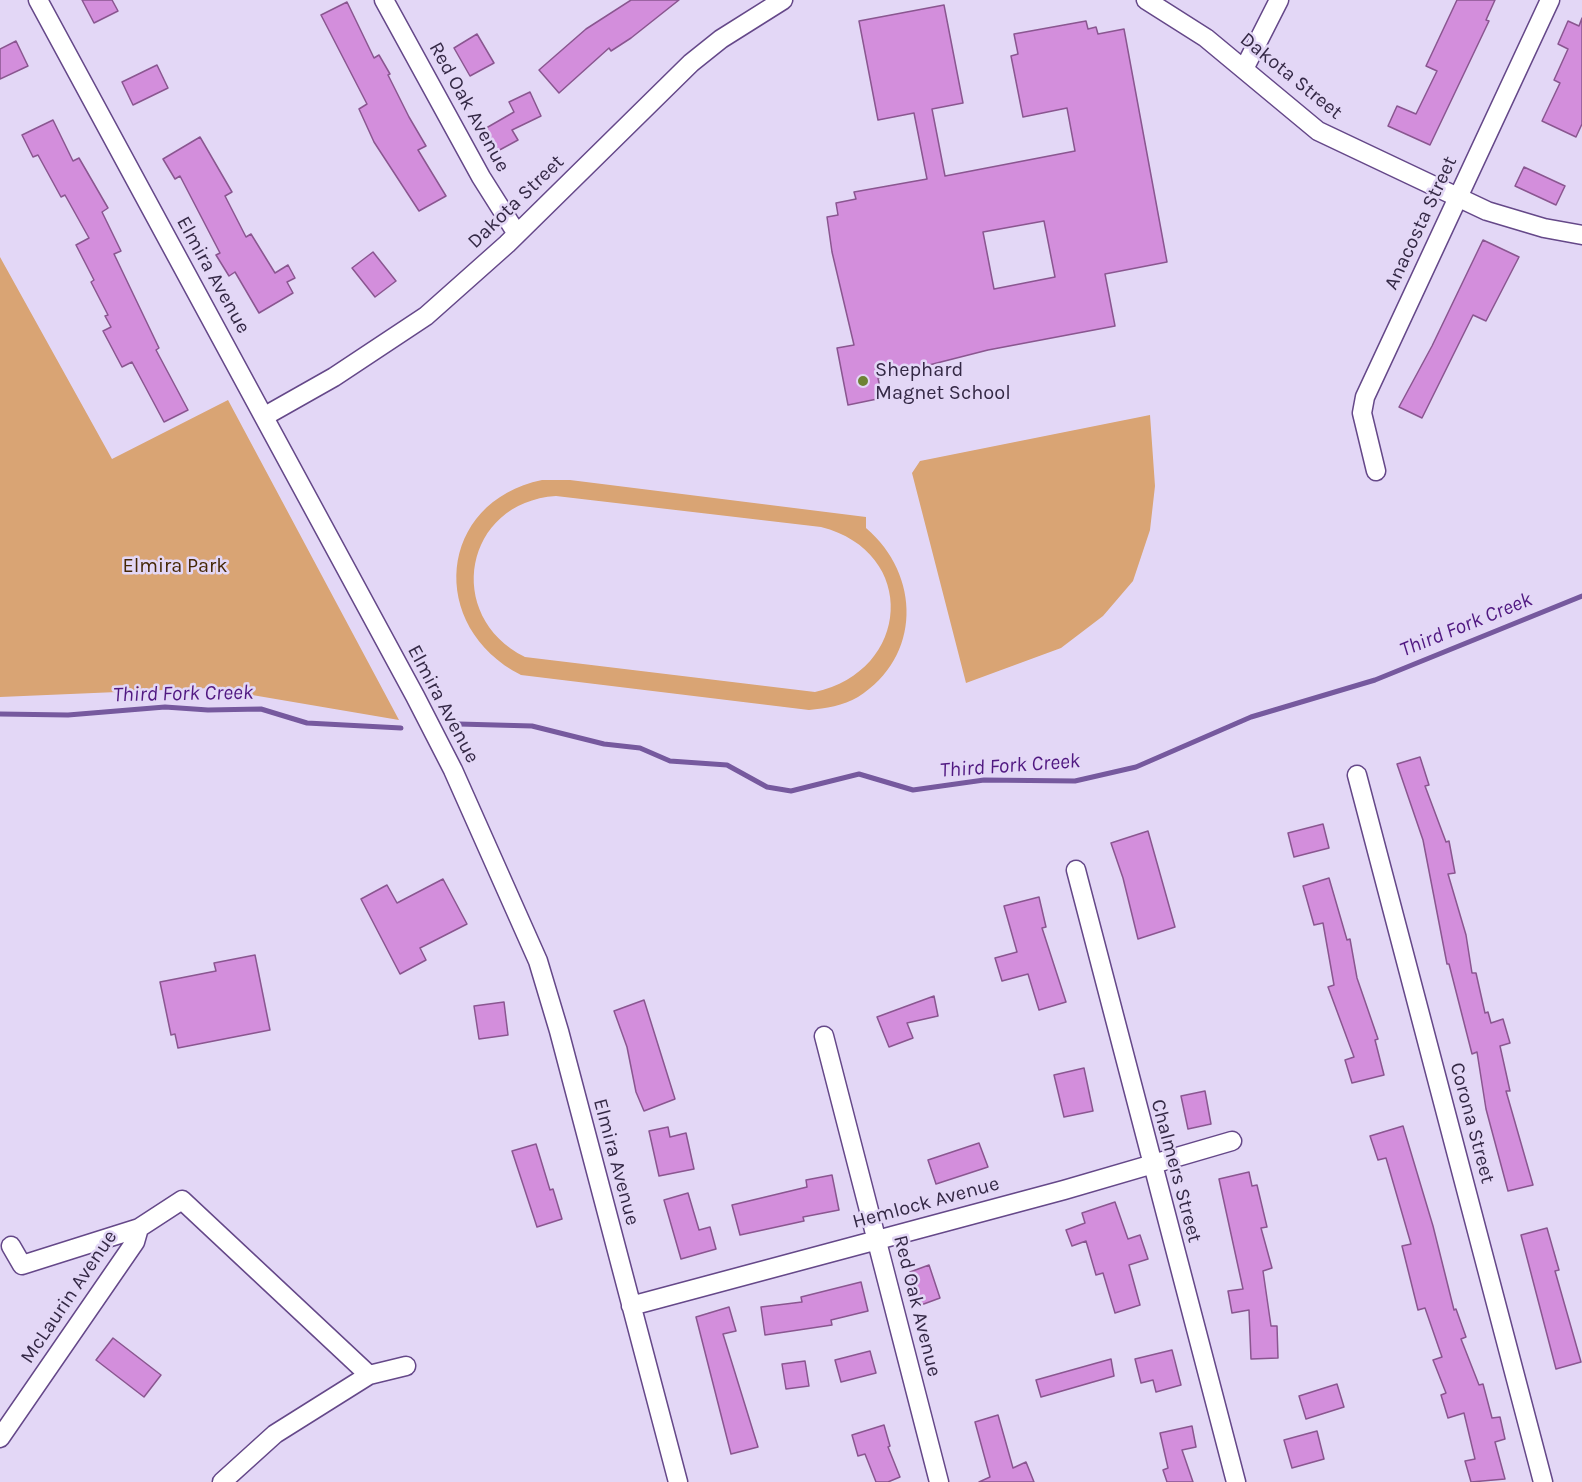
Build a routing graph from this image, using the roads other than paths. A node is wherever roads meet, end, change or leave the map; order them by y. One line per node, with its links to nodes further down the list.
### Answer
1 (38, 0): 11 (street, Elmira Avenue)
2 (384, 0): 9 (street, Red Oak Avenue)
3 (1146, 0): 7 (street, Dakota Street)
4 (1279, 0): 7 (street)
5 (1550, 0): 8 (street, Anacosta Street)
6 (775, 2): 9 (street, Dakota Street)
7 (1244, 69): 8 (street, Dakota Street)
8 (1457, 198): 10 (street, Dakota Street); 12 (street, Anacosta Street)
9 (517, 234): 11 (street, Dakota Street)
10 (1582, 235)
11 (265, 416): 21 (street, Elmira Avenue)
12 (1376, 471)
13 (1357, 775): 29 (street, Corona Street)
14 (1076, 870): 17 (street, Chalmers Street)
15 (824, 1036): 19 (street, Red Oak Avenue)
16 (1232, 1141): 17 (street, Hemlock Avenue)
17 (1152, 1164): 19 (street, Hemlock Avenue); 28 (street, Chalmers Street)
18 (139, 1228): 20 (street, McLaurin Avenue); 23 (street); 24 (street, McLaurin Avenue)
19 (876, 1240): 21 (street, Hemlock Avenue); 27 (street, Red Oak Avenue)
20 (11, 1246)
21 (630, 1306): 26 (street, Elmira Avenue)
22 (406, 1366): 23 (street)
23 (369, 1375): 25 (street)
24 (0, 1438)
25 (222, 1482)
26 (678, 1482)
27 (939, 1482)
28 (1236, 1482)
29 (1543, 1482)

